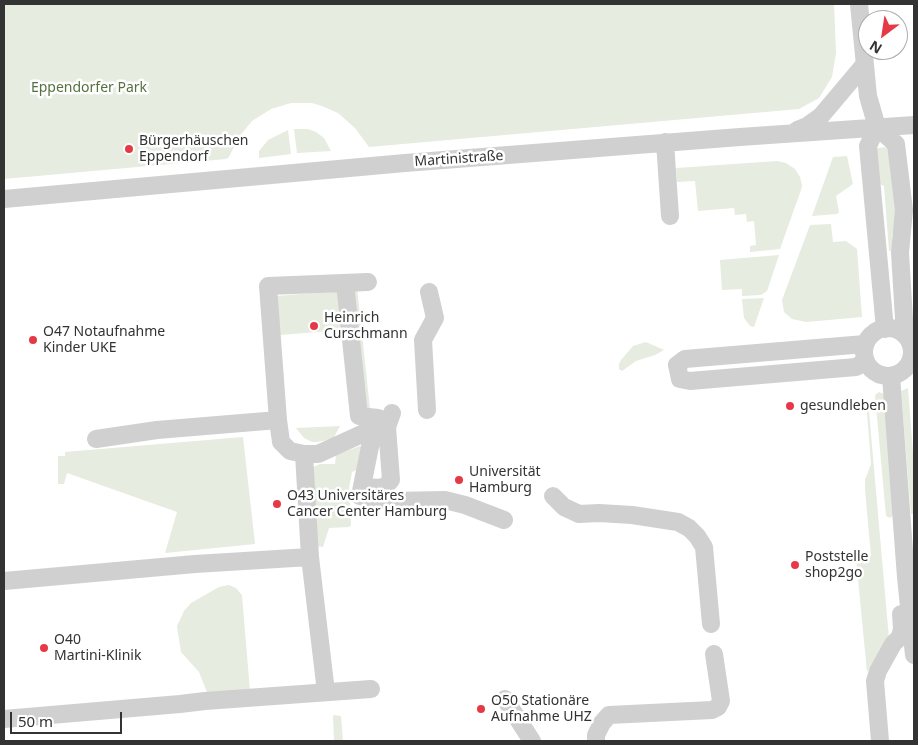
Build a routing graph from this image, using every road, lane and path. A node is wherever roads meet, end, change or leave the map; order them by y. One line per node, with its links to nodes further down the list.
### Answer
1 (858, 4): 2 (street)
2 (864, 65): 4 (street); 5 (street)
3 (914, 125): 4 (street, Martinistraße)
4 (877, 127): 5 (street, Martinistraße); 12 (street); 13 (street)
5 (789, 134): 6 (street, Martinistraße)
6 (665, 142): 7 (street, Martinistraße); 8 (street)
7 (4, 199)
8 (670, 211)
9 (368, 282): 10 (street)
10 (345, 283): 18 (street); 19 (street)
11 (430, 292): 17 (street)
12 (885, 328): 13 (street); 14 (street)
13 (905, 336): 15 (street)
14 (866, 353): 14 (street); 16 (street)
15 (913, 358): 16 (street)
16 (891, 376): 24 (street)
17 (427, 410)
18 (382, 418): 21 (street); 22 (street); 22 (street)
19 (278, 420): 20 (street); 21 (street)
20 (96, 439)
21 (304, 454): 26 (street)
22 (362, 486): 25 (street)
23 (554, 496): 28 (street)
24 (901, 510): 29 (street); 38 (street)
25 (504, 520)
26 (310, 557): 27 (street); 33 (street)
27 (4, 581)
28 (711, 624)
29 (913, 627): 31 (street)
30 (714, 654): 37 (street)
31 (914, 656)
32 (371, 688): 33 (street)
33 (326, 692): 35 (street)
34 (505, 699): 36 (street)
35 (12, 718)
36 (532, 741)
37 (596, 741)
38 (880, 741)

